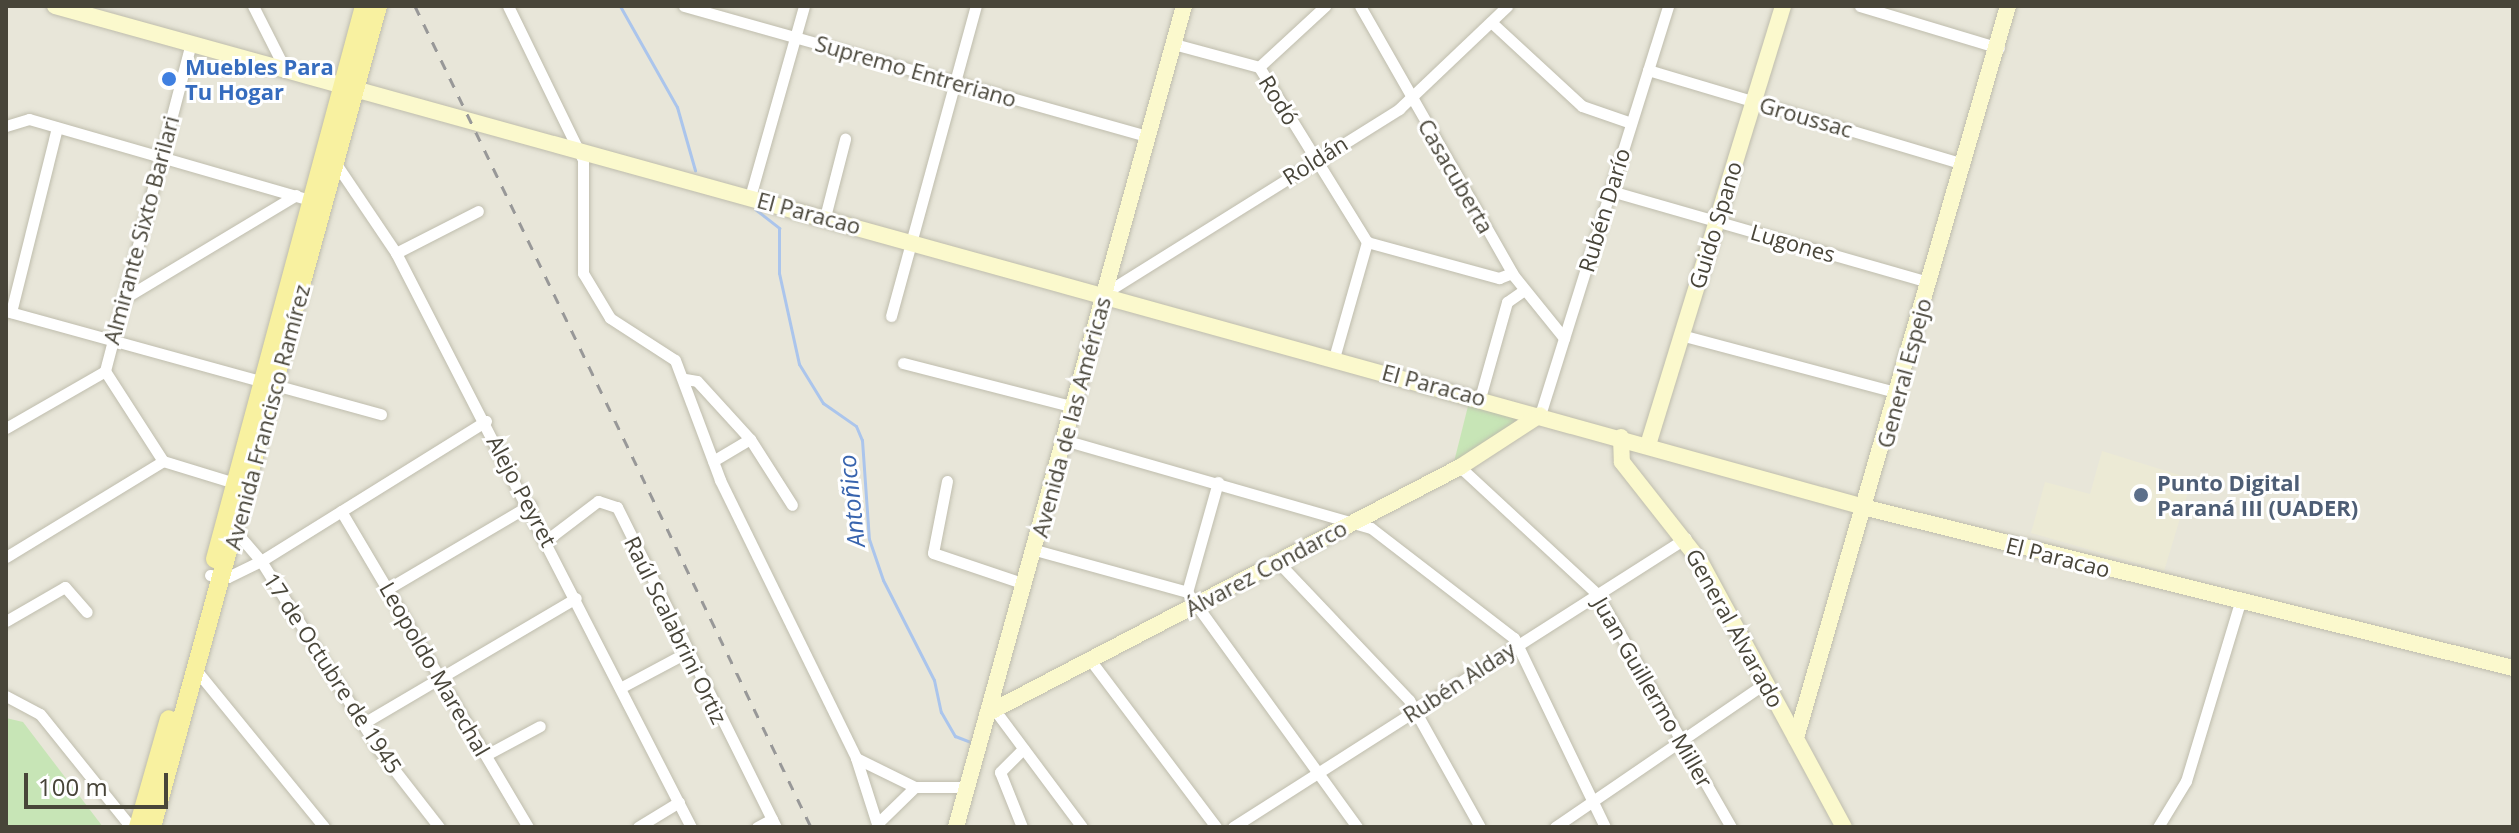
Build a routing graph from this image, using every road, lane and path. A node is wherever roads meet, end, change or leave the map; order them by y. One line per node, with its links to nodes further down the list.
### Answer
1 (55, 6): 19 (main road, El Paracao)
2 (253, 6): 23 (street)
3 (364, 6): 26 (main road, Avenida Francisco Ramírez)
4 (378, 6): 26 (main road, Avenida Francisco Ramírez)
5 (508, 6): 34 (street)
6 (684, 6): 18 (street, Supremo Entreriano)
7 (804, 6): 18 (street)
8 (976, 6): 25 (street)
9 (1184, 6): 20 (main road, Avenida de las Américas)
10 (1325, 6): 22 (street)
11 (1360, 6): 27 (street, Casacuberta)
12 (1507, 6): 17 (street, Roldán)
13 (1668, 6): 24 (street, Rubén Darío)
14 (1783, 6): 28 (main road, Guido Spano)
15 (1860, 6): 21 (street)
16 (2008, 6): 21 (main road, General Espejo)
17 (1491, 22): 27 (street, Roldán); 29 (street)
18 (795, 37): 25 (street, Supremo Entreriano); 40 (street)
19 (191, 43): 23 (main road, El Paracao); 35 (street, Almirante Sixto Barilari)
20 (1174, 44): 22 (street, Rodó); 32 (main road, Avenida de las Américas)
21 (1999, 48): 38 (main road, General Espejo)
22 (1259, 67): 36 (street, Rodó)
23 (285, 69): 26 (main road, El Paracao)
24 (1648, 70): 28 (street, Groussac); 29 (street, Rubén Darío)
25 (955, 81): 32 (street, Supremo Entreriano); 45 (street)
26 (351, 88): 34 (main road, El Paracao); 37 (main road, Avenida Francisco Ramírez); 41 (main road, Avenida Francisco Ramírez)
27 (1412, 99): 36 (street, Roldán); 48 (street, Casacuberta)
28 (1753, 102): 38 (street, Groussac); 44 (main road, Guido Spano)
29 (1631, 123): 39 (street, Rubén Darío)
30 (10, 124): 31 (street)
31 (57, 128): 35 (street); 53 (street)
32 (1148, 136): 51 (main road, Avenida de las Américas)
33 (845, 139): 43 (street)
34 (578, 151): 40 (main road, El Paracao); 61 (street)
35 (160, 155): 41 (street); 52 (street, Almirante Sixto Barilari)
36 (1316, 159): 46 (street, Rodó); 51 (street, Roldán)
37 (336, 164): 47 (street, Alejo Peyret); 62 (main road, Avenida Francisco Ramírez)
38 (1964, 164): 49 (main road, General Espejo)
39 (1611, 191): 44 (street, Lugones); 57 (street, Rubén Darío)
40 (750, 197): 43 (main road, El Paracao)
41 (304, 198): 52 (street); 62 (main road, Avenida Francisco Ramírez)
42 (478, 211): 47 (street)
43 (825, 217): 45 (main road, El Paracao)
44 (1716, 221): 49 (street, Lugones); 55 (main road, Guido Spano)
45 (911, 241): 51 (main road, El Paracao); 54 (street)
46 (1367, 242): 48 (street); 58 (street)
47 (396, 253): 68 (street, Alejo Peyret)
48 (1512, 273): 50 (street, Casacuberta)
49 (1928, 282): 63 (main road, General Espejo)
50 (1524, 290): 57 (street, Casacuberta); 64 (street)
51 (1105, 293): 58 (main road, El Paracao); 65 (main road, Avenida de las Américas)
52 (123, 299): 56 (street, Almirante Sixto Barilari)
53 (8, 312): 56 (street)
54 (891, 316)
55 (1681, 335): 63 (street); 73 (main road, Guido Spano)
56 (111, 338): 60 (street, Almirante Sixto Barilari); 62 (street)
57 (1564, 338): 67 (street, Rubén Darío)
58 (1334, 358): 64 (main road, El Paracao)
59 (903, 363): 65 (street)
60 (105, 371): 69 (street); 74 (street)
61 (685, 379): 71 (street); 75 (street)
62 (270, 382): 66 (street); 79 (main road, Avenida Francisco Ramírez); 85 (main road, Avenida Francisco Ramírez)
63 (1899, 393): 82 (main road, General Espejo)
64 (1480, 398): 67 (main road, El Paracao)
65 (1074, 407): 72 (main road, Avenida de las Américas)
66 (381, 414)
67 (1540, 415): 70 (main road, El Paracao); 76 (main road, Álvarez Condarco)
68 (486, 421): 80 (street, Alejo Peyret); 83 (street)
69 (6, 428)
70 (1621, 437): 73 (main road, El Paracao); 86 (main road, General Alvarado)
71 (750, 439): 75 (street); 81 (street)
72 (1064, 440): 78 (street); 88 (main road, Avenida de las Américas)
73 (1648, 445): 82 (main road, El Paracao)
74 (163, 461): 79 (street); 89 (street)
75 (713, 461): 119 (street)
76 (1460, 467): 84 (main road, Álvarez Condarco); 95 (street, Juan Guillermo Miller)
77 (947, 481): 93 (street)
78 (1218, 482): 84 (street); 97 (street)
79 (235, 483): 85 (main road, Avenida Francisco Ramírez)
80 (530, 505): 87 (street, Alejo Peyret); 94 (street)
81 (792, 505)
82 (1867, 508): 98 (main road, El Paracao); 115 (main road, General Espejo)
83 (341, 511): 90 (street); 94 (street, Leopoldo Marechal)
84 (1357, 521): 91 (main road, Álvarez Condarco); 102 (street)
85 (230, 526): 90 (street, 17 de Octubre de 1945); 92 (main road, Avenida Francisco Ramírez)
86 (1686, 538): 95 (street, Rubén Alday); 108 (main road, General Alvarado)
87 (548, 539): 96 (street, Alejo Peyret); 103 (street, Raúl Scalabrini Ortiz)
88 (1035, 550): 93 (main road, Avenida de las Américas); 97 (street)
89 (6, 557)
90 (261, 561): 92 (street); 113 (street, 17 de Octubre de 1945)
91 (1278, 562): 97 (main road, Álvarez Condarco); 111 (street)
92 (216, 577): 106 (main road, Avenida Francisco Ramírez); 129 (main road, Avenida Francisco Ramírez)
93 (1025, 584): 112 (main road, Avenida de las Américas)
94 (389, 588): 107 (street, Leopoldo Marechal)
95 (1597, 594): 102 (street, Rubén Alday); 116 (street, Juan Guillermo Miller)
96 (576, 598): 107 (street); 109 (street, Alejo Peyret)
97 (1192, 599): 104 (main road, Álvarez Condarco); 120 (street)
98 (2240, 602): 105 (main road, El Paracao); 146 (street)
99 (87, 612): 100 (street)
100 (6, 620): 101 (street)
101 (6, 630)
102 (1518, 644): 111 (street, Rubén Alday); 123 (street)
103 (684, 654): 109 (street); 125 (street, Raúl Scalabrini Ortiz)
104 (1091, 661): 112 (main road, Álvarez Condarco); 139 (street)
105 (2513, 668)
106 (196, 670): 129 (main road, Avenida Francisco Ramírez); 130 (street)
107 (440, 674): 113 (street); 118 (street, Leopoldo Marechal)
108 (1765, 683): 115 (main road, General Alvarado); 116 (street)
109 (620, 688): 124 (street, Alejo Peyret)
110 (6, 696): 128 (street)
111 (1416, 710): 120 (street, Rubén Alday); 142 (street)
112 (992, 713): 117 (street); 122 (main road, Avenida de las Américas)
113 (362, 724): 131 (street, 17 de Octubre de 1945)
114 (540, 726): 118 (street)
115 (1796, 738): 127 (main road, General Alvarado)
116 (1681, 741): 123 (street); 145 (street, Juan Guillermo Miller)
117 (1023, 749): 137 (street); 138 (street)
118 (486, 755): 132 (street, Leopoldo Marechal)
119 (856, 758): 121 (street); 126 (street)
120 (1320, 772): 140 (street, Rubén Alday); 141 (street)
121 (915, 787): 122 (street); 126 (street)
122 (968, 787): 136 (main road, Avenida de las Américas)
123 (1592, 801): 143 (street); 144 (street)
124 (679, 802): 133 (street); 134 (street, Alejo Peyret)
125 (774, 823): 135 (street)
126 (878, 824)
127 (1838, 825)
128 (131, 827)
129 (149, 827)
130 (324, 827)
131 (439, 827)
132 (528, 827)
133 (638, 827)
134 (691, 827)
135 (757, 827)
136 (956, 827)
137 (1022, 827)
138 (1082, 827)
139 (1216, 827)
140 (1233, 827)
141 (1357, 827)
142 (1480, 827)
143 (1555, 827)
144 (1605, 827)
145 (1731, 827)
146 (2158, 827)

